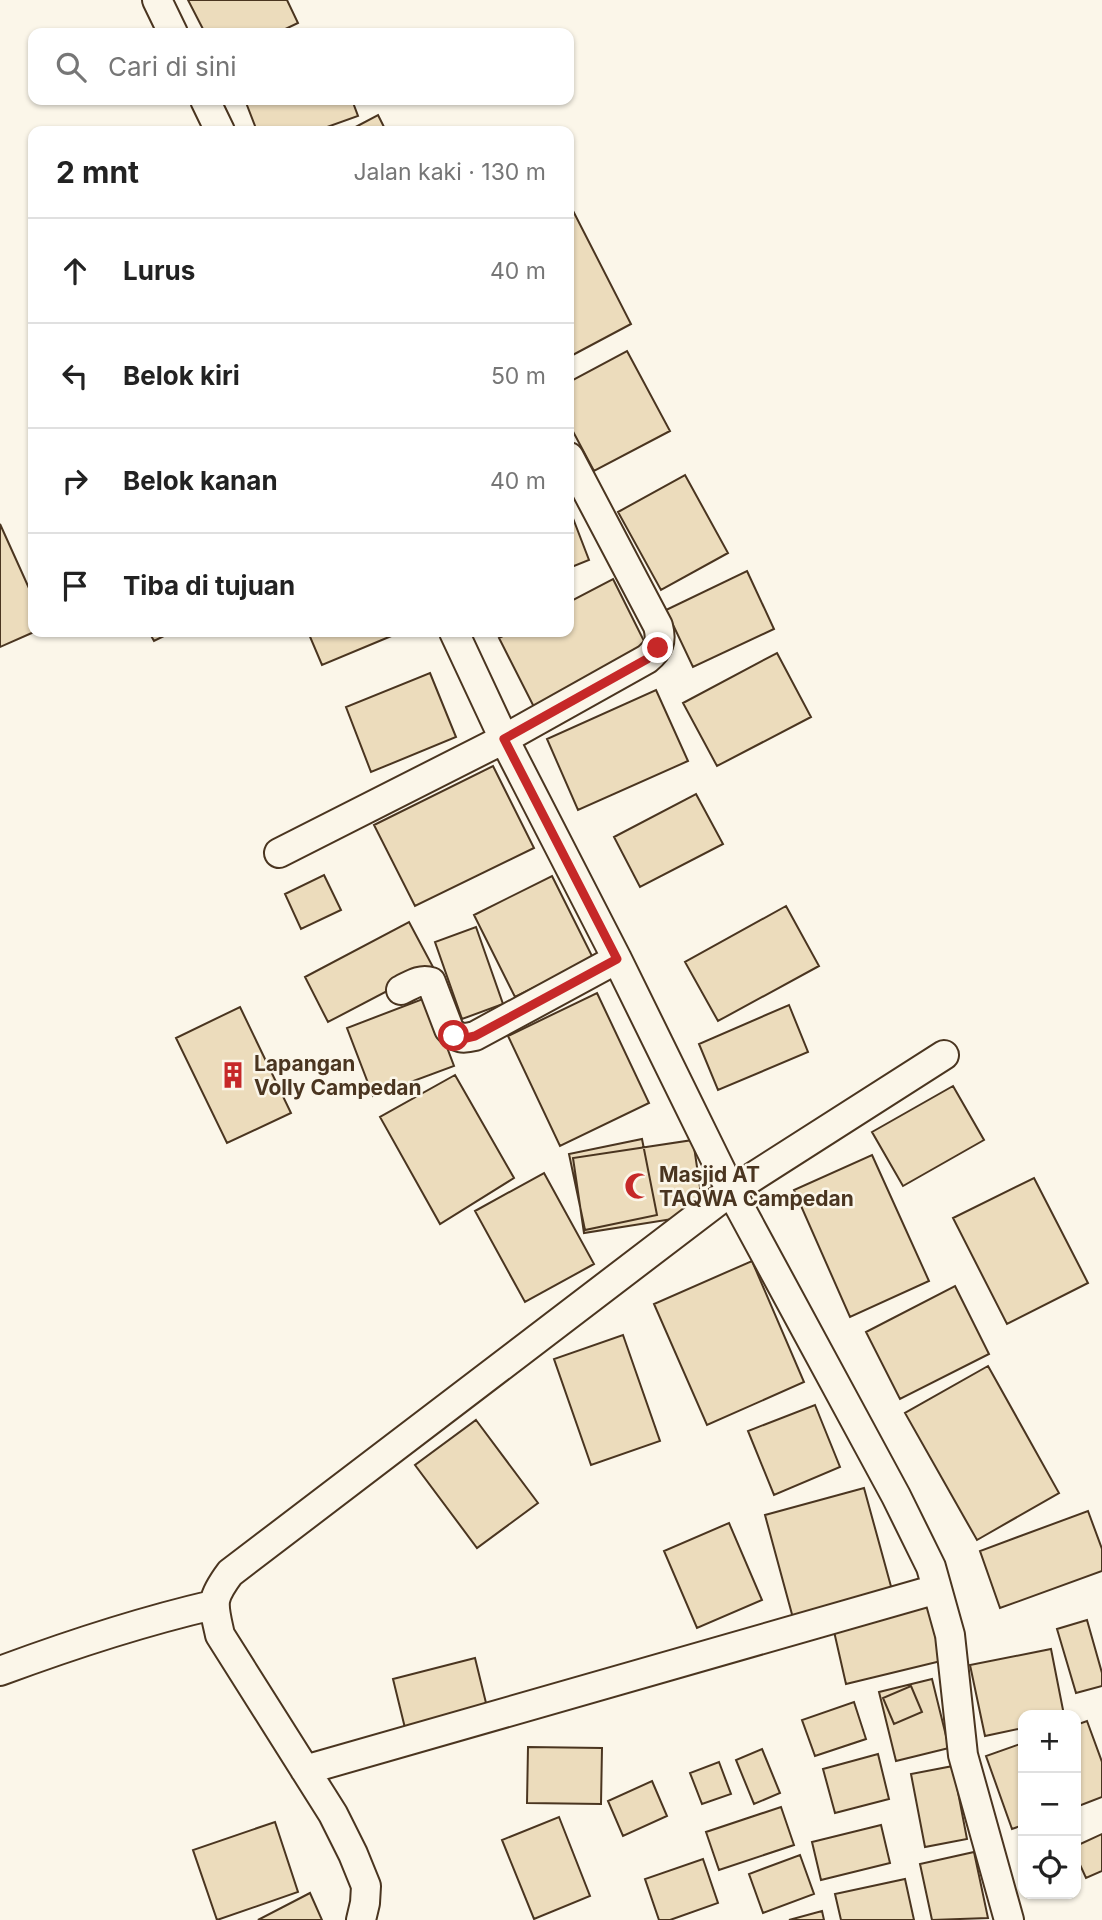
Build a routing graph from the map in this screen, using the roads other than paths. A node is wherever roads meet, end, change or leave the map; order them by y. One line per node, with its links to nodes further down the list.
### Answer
1 (157, 0): 2 (street)
2 (171, 28)
3 (207, 105): 4 (street)
4 (218, 126)
5 (574, 466): 7 (street)
6 (456, 637): 7 (street)
7 (504, 739): 8 (street); 9 (street)
8 (279, 853)
9 (617, 959): 10 (street); 12 (street)
10 (401, 990)
11 (943, 1055): 12 (street)
12 (731, 1191): 13 (street); 14 (street)
13 (937, 1589): 16 (street); 18 (street)
14 (213, 1605): 15 (street); 16 (street)
15 (0, 1671)
16 (305, 1770): 17 (street)
17 (361, 1920)
18 (1009, 1920)

